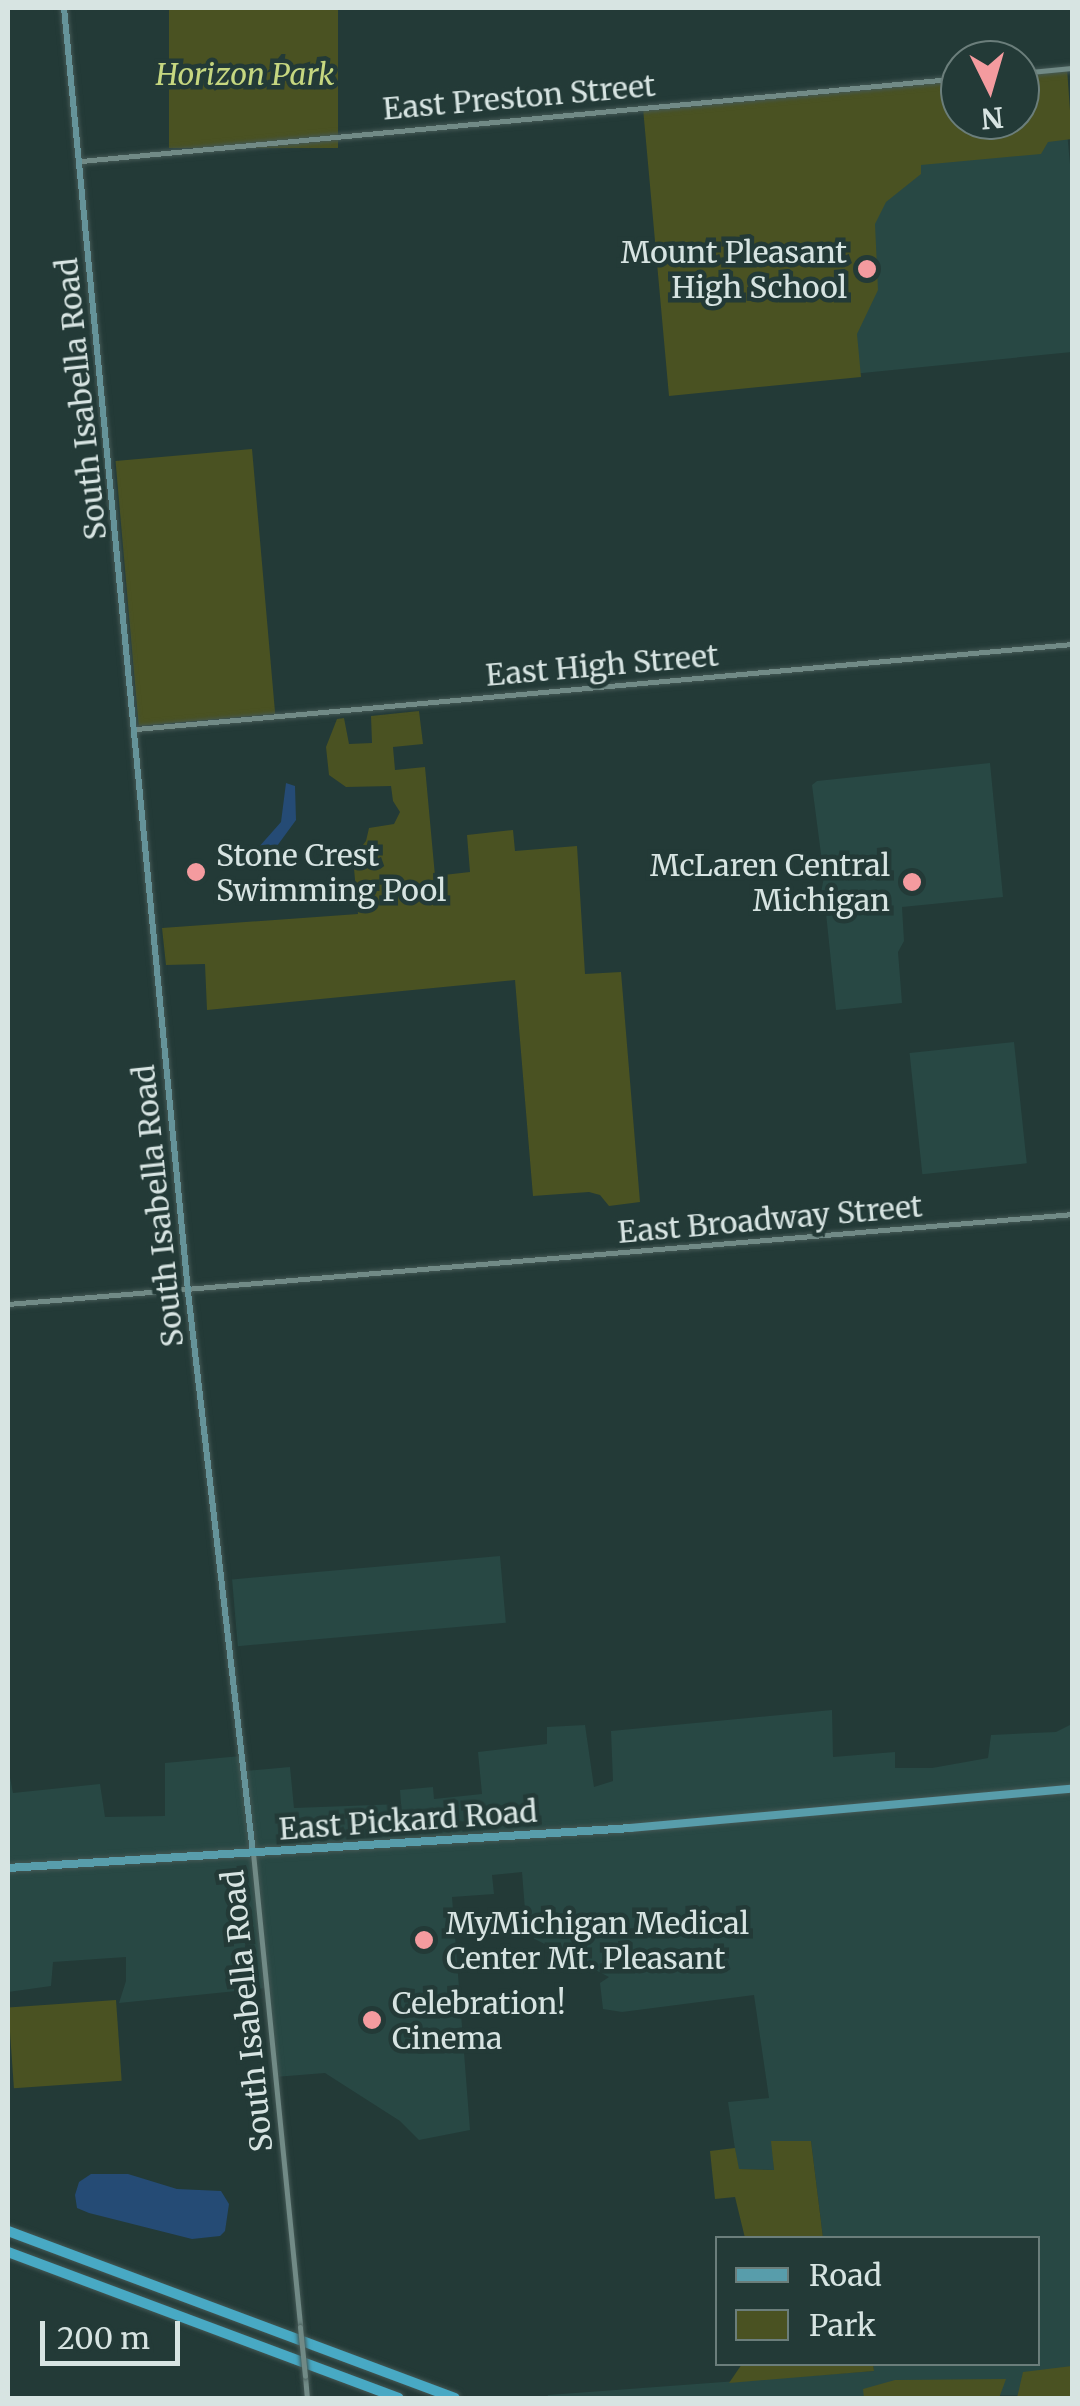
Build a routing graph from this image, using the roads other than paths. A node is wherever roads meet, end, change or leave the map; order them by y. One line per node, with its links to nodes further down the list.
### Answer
1 (64, 8): 5 (main road, South Isabella Road)
2 (1072, 68): 3 (street)
3 (1040, 71)
4 (940, 80): 5 (street, East Preston Street)
5 (81, 161): 7 (main road, South Isabella Road)
6 (1072, 644): 7 (street, East High Street)
7 (136, 729): 9 (main road, South Isabella Road)
8 (1072, 1214): 9 (street, East Broadway Street)
9 (188, 1292): 10 (street, East Broadway Street); 12 (main road, South Isabella Road)
10 (8, 1304)
11 (1072, 1790): 12 (main road, East Pickard Road)
12 (253, 1853): 13 (main road, East Pickard Road); 16 (street, South Isabella Road, bridge)
13 (8, 1868)
14 (8, 2232): 18 (highway)
15 (8, 2252): 17 (highway)
16 (307, 2398)
17 (399, 2398)
18 (455, 2398)

